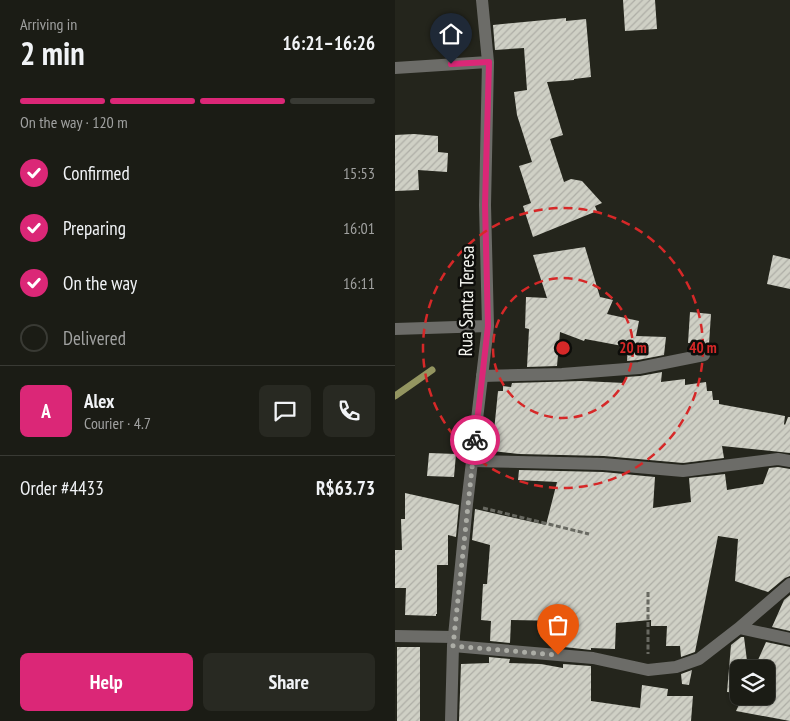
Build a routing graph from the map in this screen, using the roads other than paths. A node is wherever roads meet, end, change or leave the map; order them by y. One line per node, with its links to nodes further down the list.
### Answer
1 (483, 0): 2 (street, Rua Santa Teresa)
2 (489, 62): 3 (street); 4 (street, Rua Santa Teresa)
3 (395, 68)
4 (488, 326): 5 (street); 7 (street, Rua Santa Teresa)
5 (395, 329)
6 (704, 356): 7 (street)
7 (482, 376): 9 (street, Rua Santa Teresa)
8 (790, 461): 9 (street)
9 (472, 462): 14 (street, Rua Santa Teresa)
10 (790, 584): 11 (street)
11 (739, 628): 13 (street); 14 (street)
12 (395, 636): 14 (street)
13 (790, 639)
14 (453, 641): 15 (street, Rua Santa Teresa)
15 (451, 721)

